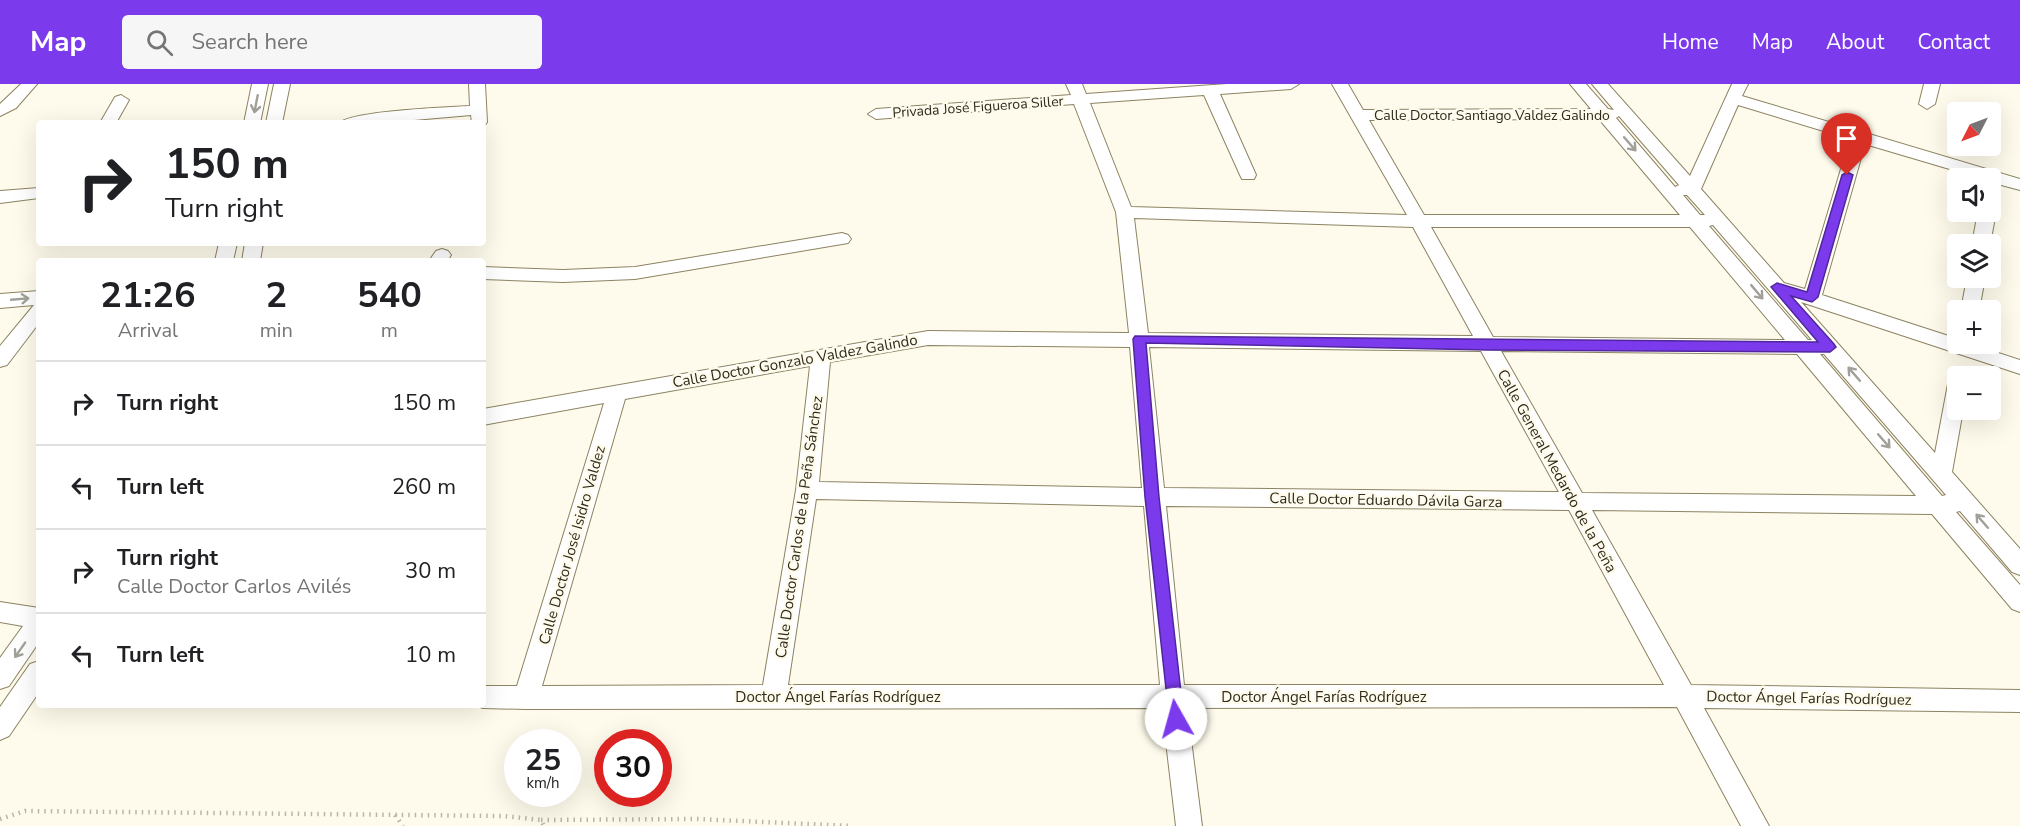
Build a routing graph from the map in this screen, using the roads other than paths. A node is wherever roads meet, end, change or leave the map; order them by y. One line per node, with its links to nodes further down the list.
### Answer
1 (29, 84): 15 (street)
2 (260, 84): 22 (street, one-way to 22)
3 (282, 84): 23 (street)
4 (477, 84): 19 (street)
5 (1292, 84): 10 (street, Privada José Figueroa Siller)
6 (1340, 84): 20 (street, Calle General Medardo de la Peña)
7 (1578, 84): 18 (street)
8 (1601, 84): 16 (street)
9 (1932, 84): 14 (street)
10 (1210, 90): 12 (street, Privada José Figueroa Siller); 27 (street)
11 (1737, 91): 25 (street); 30 (street)
12 (1077, 92): 17 (street, Privada José Figueroa Siller); 34 (street)
13 (121, 100): 21 (street)
14 (1927, 104)
15 (0, 111)
16 (1625, 113): 18 (street, Calle Doctor Santiago Valdez Galindo); 30 (street)
17 (876, 114)
18 (1605, 115): 20 (street, Calle Doctor Santiago Valdez Galindo); 31 (street, one-way to 31)
19 (479, 116): 24 (street)
20 (1360, 116): 35 (street, Calle General Medardo de la Peña)
21 (110, 120)
22 (253, 120)
23 (275, 120)
24 (368, 120)
25 (1859, 136): 26 (street); 40 (street)
26 (1950, 168)
27 (1248, 175)
28 (2001, 184): 29 (street)
29 (2020, 185)
30 (1693, 189): 31 (street); 36 (street)
31 (1671, 191): 36 (street)
32 (36, 193): 33 (street)
33 (0, 197)
34 (1125, 212): 35 (street); 44 (street)
35 (1419, 221): 36 (street); 46 (street, Calle General Medardo de la Peña)
36 (1708, 221): 39 (street); 48 (street, one-way to 48)
37 (842, 239): 38 (street)
38 (486, 273)
39 (1777, 287): 40 (street); 47 (street)
40 (1812, 297): 45 (street)
41 (36, 298): 42 (street, one-way to 41)
42 (0, 301)
43 (36, 314): 51 (street)
44 (1139, 339): 46 (street, Calle Doctor Gonzalo Valdez Galindo); 50 (street, Calle Doctor Gonzalo Valdez Galindo); 58 (street)
45 (1947, 341)
46 (1487, 345): 48 (street, Calle Doctor Gonzalo Valdez Galindo); 59 (street, Calle General Medardo de la Peña)
47 (1830, 347): 48 (street, Calle Doctor Gonzalo Valdez Galindo); 56 (street, one-way to 47)
48 (1804, 348): 61 (street, one-way to 61)
49 (1985, 354): 52 (street)
50 (821, 358): 53 (street, Calle Doctor Gonzalo Valdez Galindo); 57 (street, Calle Doctor Carlos de la Peña Sánchez)
51 (0, 360)
52 (2020, 367)
53 (617, 392): 54 (street, Calle Doctor Gonzalo Valdez Galindo); 72 (street, Calle Doctor José Isidro Valdez)
54 (486, 416)
55 (1951, 420): 56 (street)
56 (1941, 474): 60 (street)
57 (807, 490): 58 (street, Calle Doctor Eduardo Dávila Garza); 69 (street, Calle Doctor Carlos de la Peña Sánchez)
58 (1152, 497): 59 (street, Calle Doctor Eduardo Dávila Garza); 73 (street)
59 (1575, 502): 61 (street, Calle Doctor Eduardo Dávila Garza); 70 (street, Calle General Medardo de la Peña)
60 (1965, 502): 61 (street, Calle Doctor Eduardo Dávila Garza); 62 (street, one-way to 60)
61 (1938, 505): 63 (street)
62 (2020, 565)
63 (2020, 602)
64 (0, 612): 65 (street)
65 (36, 620)
66 (36, 625): 67 (street, one-way to 67)
67 (0, 678)
68 (35, 683): 75 (street)
69 (774, 696): 72 (street, Doctor Ángel Farías Rodríguez); 73 (street, Doctor Ángel Farías Rodríguez)
70 (1683, 696): 73 (street, Doctor Ángel Farías Rodríguez); 74 (street, Doctor Ángel Farías Rodríguez); 77 (street, Calle General Medardo de la Peña)
71 (486, 697): 72 (street, Doctor Ángel Farías Rodríguez)
72 (526, 698)
73 (1173, 698): 76 (street)
74 (2020, 701)
75 (0, 728)
76 (1189, 826)
77 (1756, 826)

